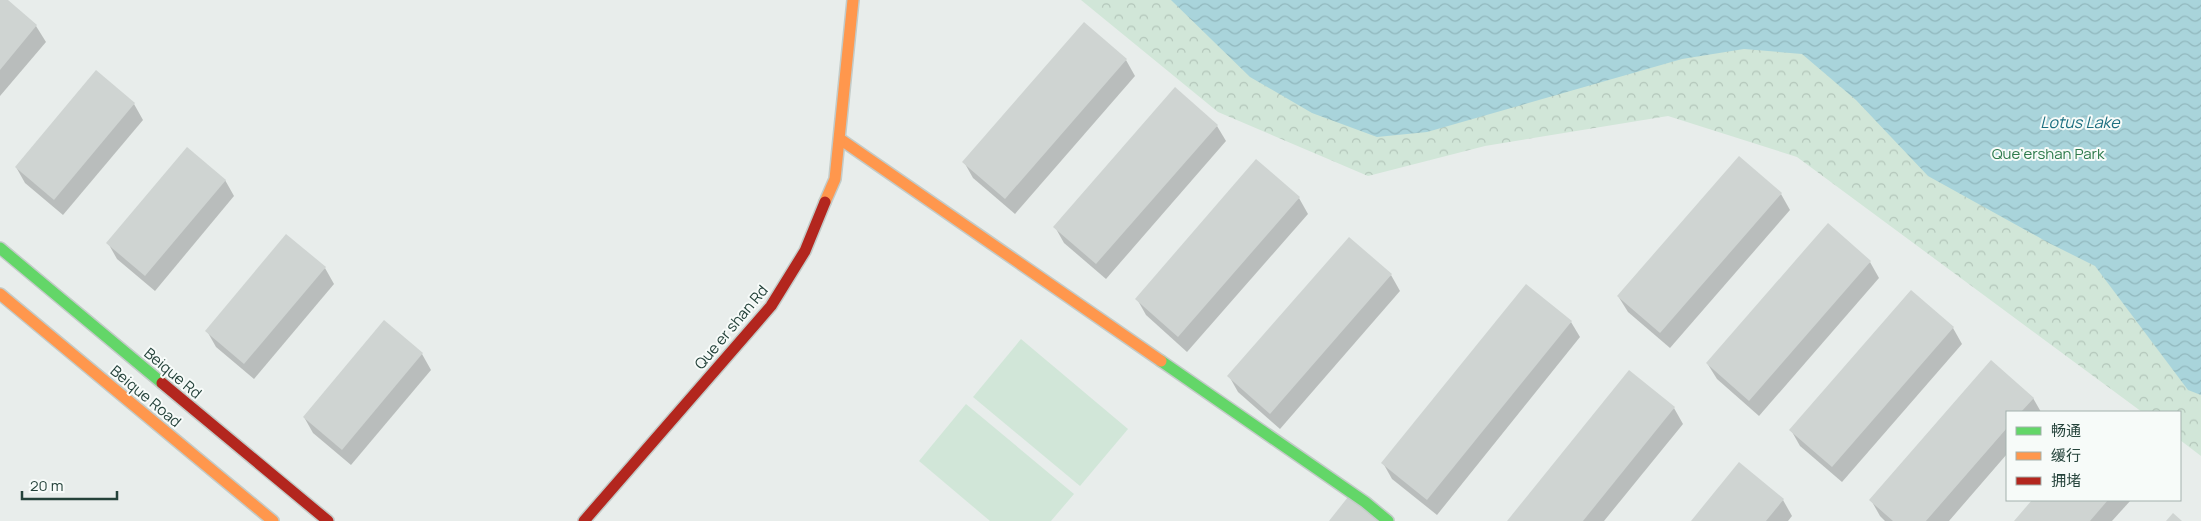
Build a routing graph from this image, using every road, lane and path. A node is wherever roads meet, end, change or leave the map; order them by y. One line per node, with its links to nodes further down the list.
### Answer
1 (853, 0): 2 (street, Que er shan Rd)
2 (840, 139): 7 (street, Que er shan Rd); 8 (street)
3 (0, 248): 6 (street, Beique Rd)
4 (0, 294): 5 (street, Beique Road)
5 (273, 521)
6 (328, 521)
7 (584, 521)
8 (1388, 521)

